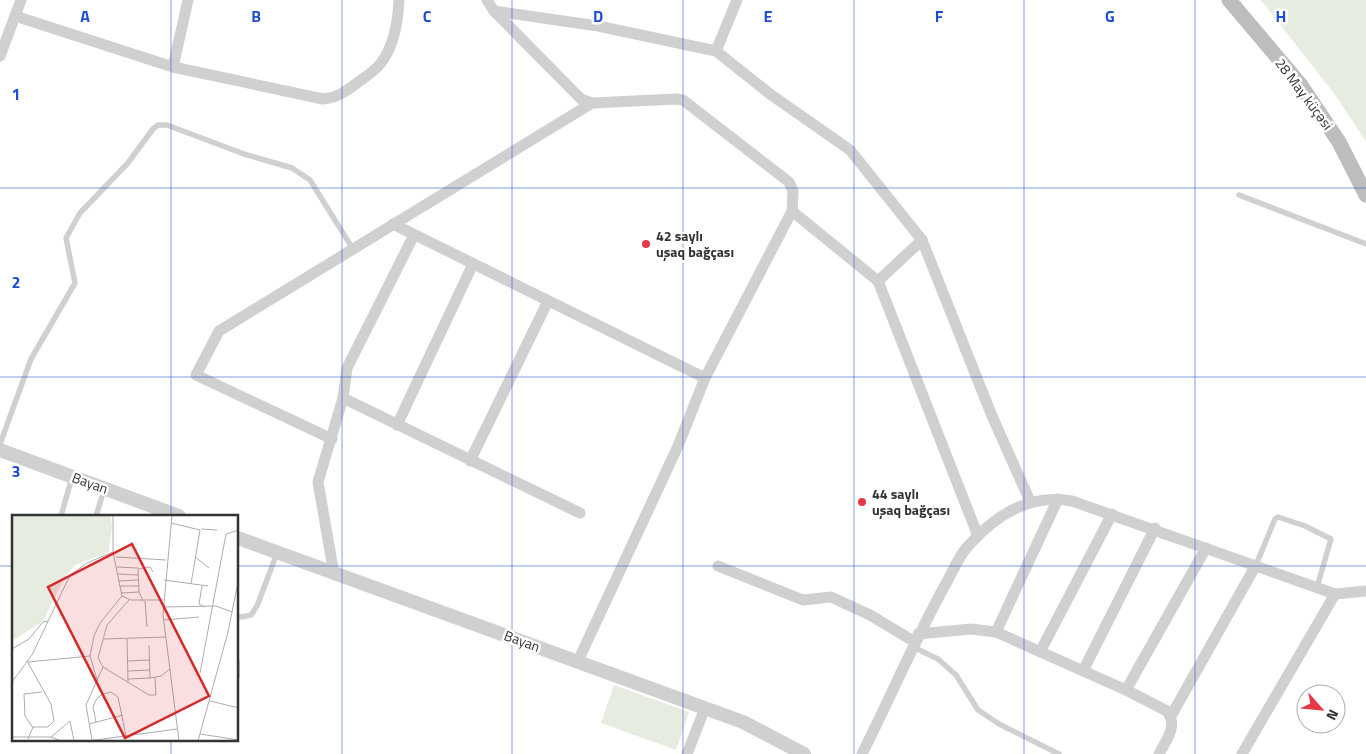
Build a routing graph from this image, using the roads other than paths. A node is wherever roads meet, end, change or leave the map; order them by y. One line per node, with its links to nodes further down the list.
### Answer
1 (21, 0): 8 (street)
2 (188, 0): 11 (street)
3 (399, 0): 11 (street)
4 (487, 0): 7 (street)
5 (737, 0): 9 (street)
6 (1229, 0): 14 (main road, 28 May küçəsi)
7 (494, 11): 9 (street); 12 (street)
8 (15, 16): 10 (street); 11 (street)
9 (716, 51): 18 (street)
10 (0, 56)
11 (173, 67)
12 (592, 103): 15 (street); 16 (street)
13 (1239, 195): 19 (lane)
14 (1366, 195)
15 (792, 211): 22 (street); 24 (street)
16 (393, 224): 17 (street); 20 (street)
17 (414, 235): 21 (street); 25 (street)
18 (922, 240): 22 (street); 34 (street)
19 (1366, 244)
20 (353, 249): 27 (street); 28 (lane)
21 (473, 264): 23 (street); 26 (street)
22 (878, 280): 42 (street)
23 (548, 301): 24 (street); 30 (street)
24 (705, 378): 56 (street)
25 (343, 398): 26 (street); 27 (street)
26 (397, 424): 30 (street)
27 (332, 439): 48 (street)
28 (0, 444)
29 (0, 450): 31 (street, Bayan)
30 (470, 461): 36 (street)
31 (72, 477): 32 (street, Bayan); 38 (lane)
32 (105, 489): 35 (street, Bayan); 39 (lane)
33 (1058, 499): 34 (street); 37 (street); 53 (street)
34 (1030, 501): 42 (street)
35 (156, 512): 40 (street, Bayan)
36 (580, 513)
37 (1112, 514): 41 (street); 55 (street)
38 (61, 515)
39 (96, 515)
40 (173, 515)
41 (1155, 528): 44 (street); 57 (street)
42 (978, 536): 54 (street)
43 (239, 538): 45 (street, Bayan)
44 (1206, 548): 46 (street); 58 (street)
45 (277, 553): 48 (street, Bayan); 52 (lane)
46 (1256, 565): 49 (street); 49 (lane); 60 (street)
47 (718, 566): 54 (street)
48 (334, 574): 56 (street, Bayan)
49 (1317, 587): 51 (street)
50 (1366, 592): 51 (street)
51 (1335, 594): 66 (street)
52 (239, 616)
53 (996, 632): 54 (street); 55 (street)
54 (915, 641): 63 (street); 64 (lane)
55 (1040, 652): 57 (street)
56 (578, 660): 59 (street, Bayan)
57 (1083, 671): 58 (street)
58 (1126, 690): 60 (street)
59 (705, 708): 61 (street); 62 (street, Bayan)
60 (1171, 716): 65 (street)
61 (687, 754)
62 (802, 754)
63 (862, 754)
64 (1059, 754)
65 (1160, 754)
66 (1242, 754)

